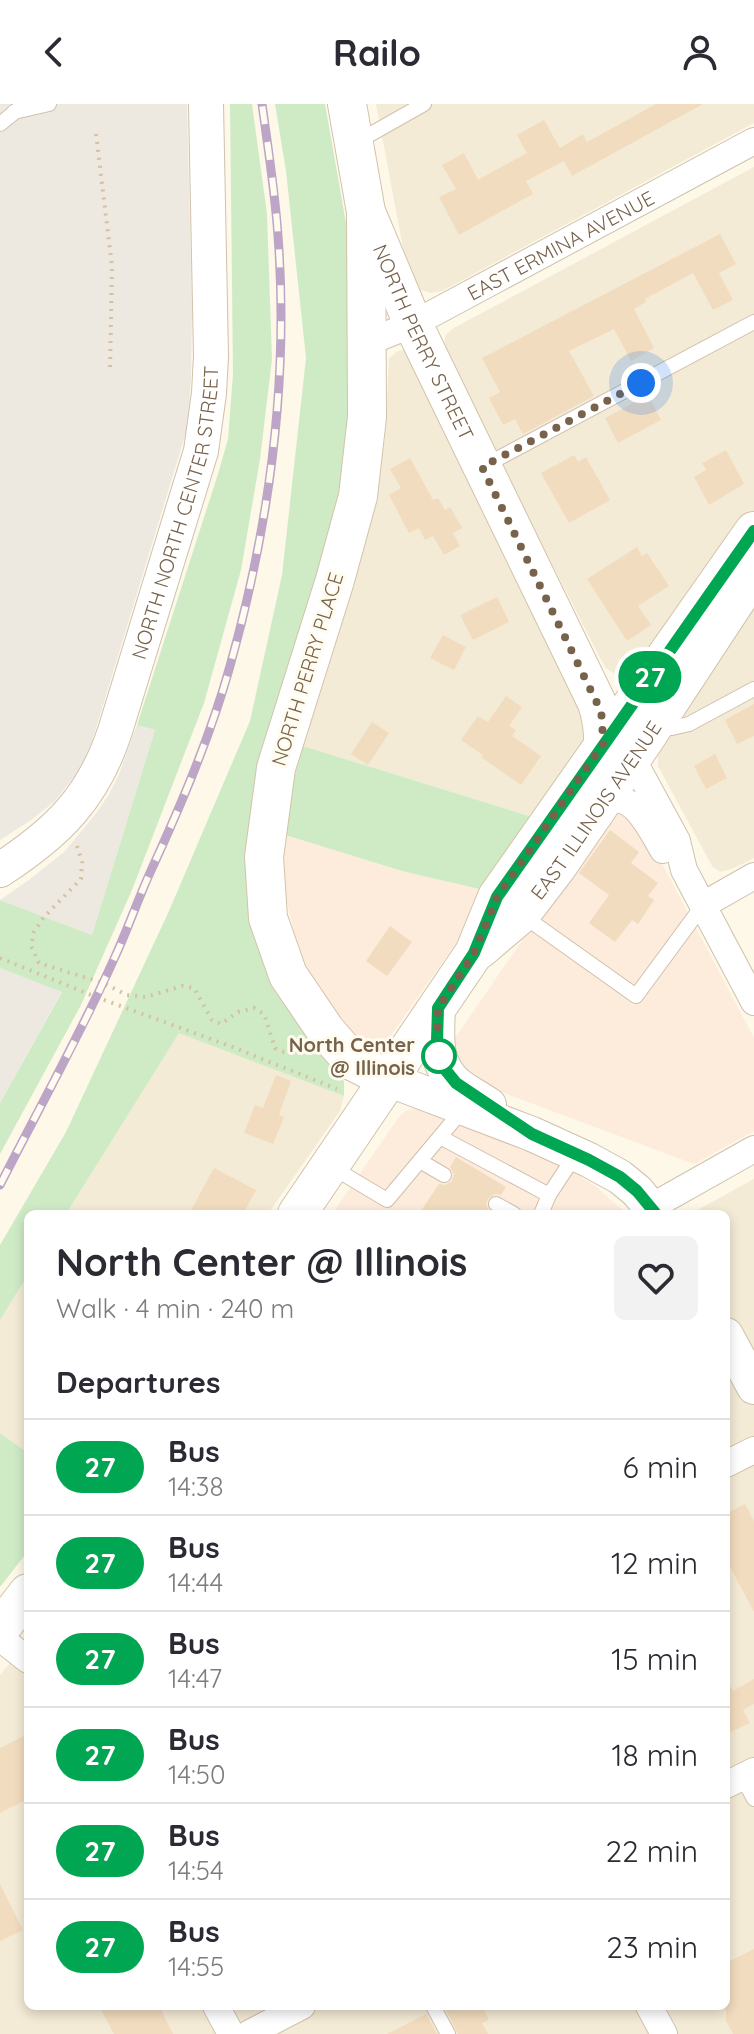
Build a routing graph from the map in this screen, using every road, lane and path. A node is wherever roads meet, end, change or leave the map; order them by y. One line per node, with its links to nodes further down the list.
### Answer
1 (49, 104): 5 (lane)
2 (206, 104): 24 (street, NORTH NORTH CENTER STREET)
3 (347, 104): 9 (main road, NORTH PERRY STREET)
4 (424, 104): 9 (lane)
5 (18, 107): 6 (lane)
6 (0, 124)
7 (96, 134): 14 (path)
8 (754, 141): 12 (street, EAST ERMINA AVENUE)
9 (354, 143): 10 (main road, NORTH PERRY STREET)
10 (366, 212): 12 (main road, NORTH PERRY STREET); 13 (main road, NORTH PERRY PLACE)
11 (754, 322): 15 (lane)
12 (413, 324): 13 (street, EAST ERMINA AVENUE); 15 (main road, NORTH PERRY STREET)
13 (366, 343): 35 (main road, NORTH PERRY PLACE)
14 (110, 371)
15 (482, 467): 19 (main road, NORTH PERRY STREET)
16 (754, 531): 18 (main road, EAST ILLINOIS AVENUE)
17 (754, 573): 21 (main road, EAST ILLINOIS AVENUE)
18 (657, 668): 19 (main road); 22 (main road, EAST ILLINOIS AVENUE)
19 (584, 674): 22 (main road, NORTH PERRY STREET)
20 (754, 689): 21 (lane)
21 (657, 721): 22 (main road, EAST ILLINOIS AVENUE)
22 (618, 751): 23 (main road); 26 (street, NORTH PERRY STREET); 30 (main road, EAST ILLINOIS AVENUE)
23 (595, 812): 26 (street, NORTH PERRY STREET); 29 (main road, EAST ILLINOIS AVENUE)
24 (61, 823): 25 (street, NORTH NORTH CENTER STREET); 34 (path)
25 (0, 870)
26 (684, 870): 28 (street, NORTH PERRY STREET)
27 (754, 876): 28 (street)
28 (703, 905): 29 (lane); 32 (street, NORTH PERRY STREET)
29 (521, 914): 30 (main road, EAST ILLINOIS AVENUE)
30 (474, 953): 33 (main road, EAST ILLINOIS AVENUE)
31 (0, 958): 36 (path)
32 (754, 1002)
33 (438, 1008): 35 (main road, EAST ILLINOIS AVENUE); 38 (street)
34 (307, 1055)
35 (390, 1080): 37 (street); 43 (main road, EAST ILLINOIS AVENUE)
36 (342, 1090)
37 (464, 1108): 38 (street); 39 (lane)
38 (532, 1134): 41 (street)
39 (440, 1137): 42 (lane); 45 (lane)
40 (754, 1149): 50 (street)
41 (576, 1154): 45 (lane); 50 (street)
42 (420, 1161): 43 (lane); 44 (lane)
43 (329, 1166): 47 (main road, EAST ILLINOIS AVENUE)
44 (444, 1175)
45 (549, 1195): 49 (lane)
46 (496, 1204): 48 (lane)
47 (300, 1210)
48 (507, 1210)
49 (543, 1210)
50 (654, 1210)
51 (730, 1342): 52 (street)
52 (754, 1387)
53 (754, 1450): 54 (street)
54 (730, 1462)
55 (24, 1598): 56 (main road)
56 (0, 1629)
57 (0, 1638): 58 (street)
58 (24, 1657)
59 (218, 2010): 63 (street)
60 (294, 2010): 64 (street)
61 (435, 2010): 65 (lane)
62 (651, 2010): 66 (street)
63 (231, 2034)
64 (248, 2034)
65 (448, 2034)
66 (664, 2034)

